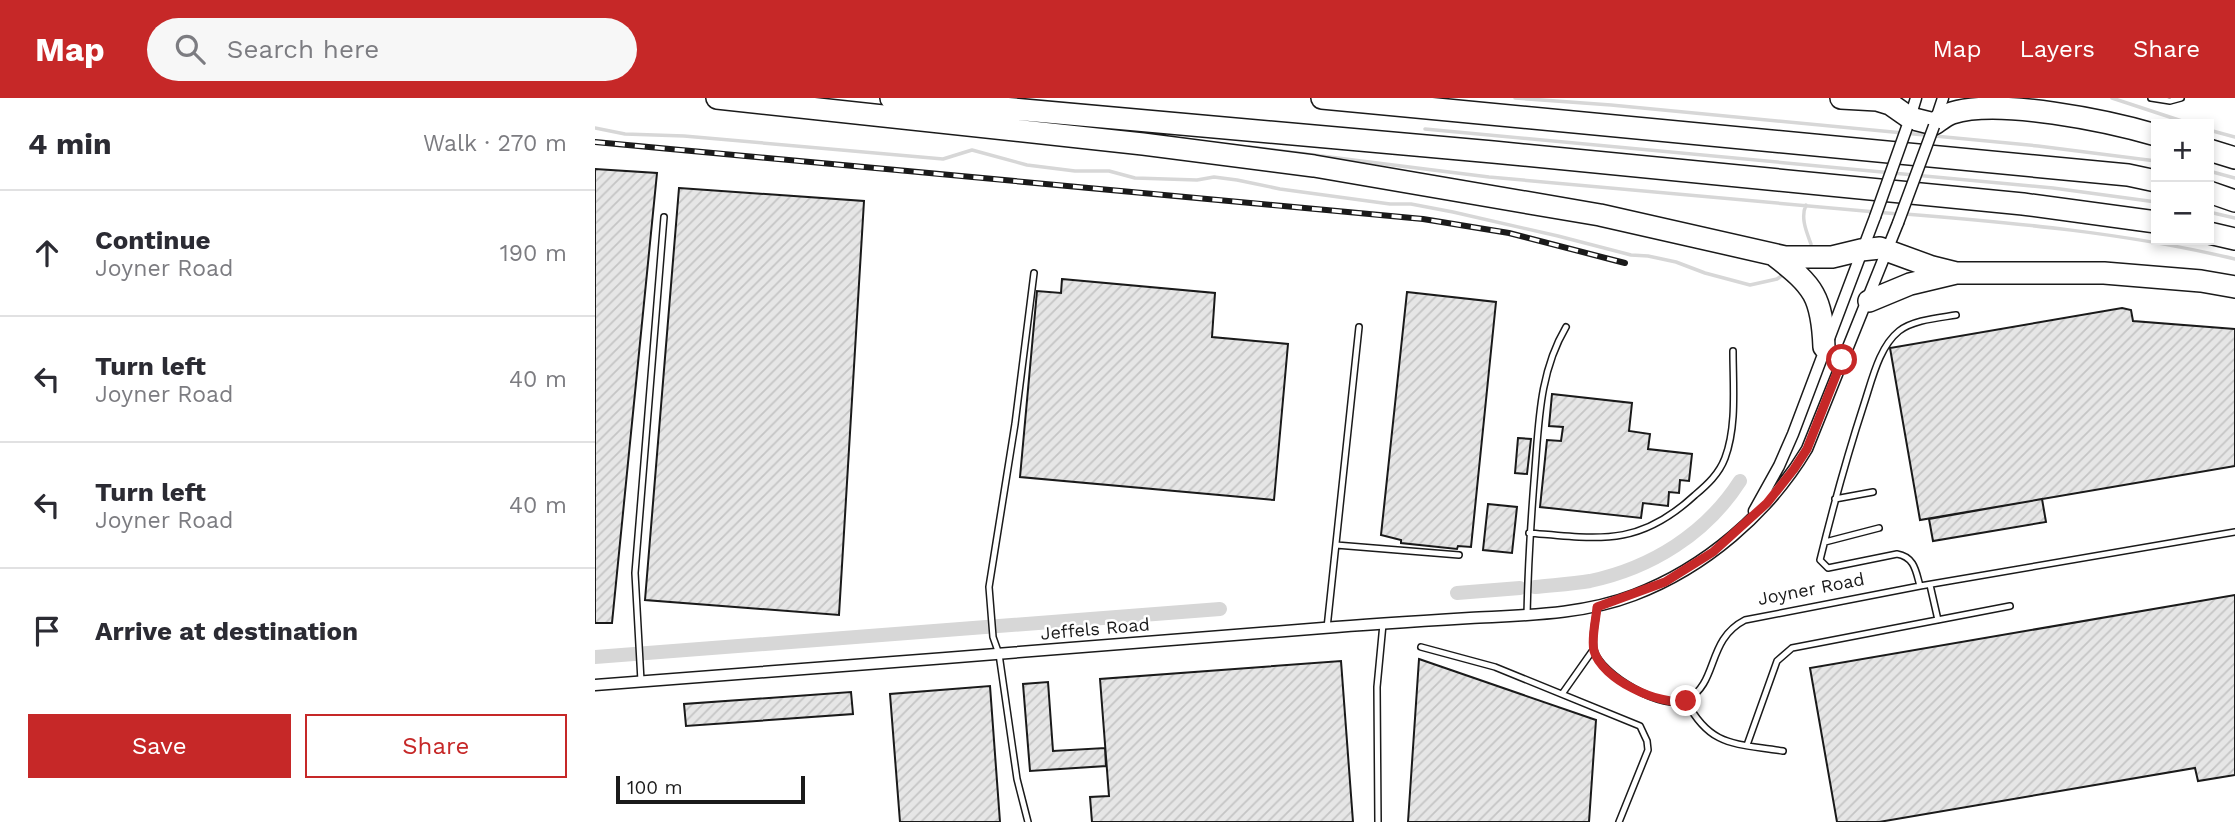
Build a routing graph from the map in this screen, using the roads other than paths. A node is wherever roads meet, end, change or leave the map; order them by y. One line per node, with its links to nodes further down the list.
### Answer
1 (717, 98): 24 (highway)
2 (891, 98): 19 (highway)
3 (1322, 98): 15 (highway)
4 (1841, 98): 10 (highway)
5 (1943, 98): 11 (street)
6 (2004, 98): 9 (highway)
7 (2151, 98): 8 (lane)
8 (2181, 98)
9 (2027, 108): 11 (highway); 12 (highway)
10 (1911, 114): 11 (highway); 22 (street, bridge)
11 (1934, 125): 23 (street, bridge)
12 (2151, 134)
13 (2214, 152): 14 (highway)
14 (2235, 158)
15 (2151, 180)
16 (2214, 194): 17 (highway)
17 (2235, 201)
18 (664, 217): 54 (lane)
19 (2151, 221)
20 (2214, 234): 21 (highway)
21 (2235, 239)
22 (1861, 250): 23 (highway); 24 (highway); 32 (street)
23 (1889, 250): 26 (highway); 28 (street)
24 (1773, 255): 32 (highway)
25 (1034, 273): 53 (lane)
26 (1956, 273): 27 (highway); 28 (highway)
27 (2235, 287)
28 (1869, 301): 36 (street)
29 (1956, 314): 35 (lane)
30 (1359, 327): 41 (lane)
31 (1566, 327): 39 (lane)
32 (1824, 347): 36 (street)
33 (1733, 351): 39 (lane)
34 (1873, 492): 35 (lane)
35 (1835, 499): 40 (lane)
36 (1751, 517): 46 (street)
37 (1879, 527): 40 (lane)
38 (2235, 532): 43 (lane, Joyner Road)
39 (1529, 533): 47 (lane)
40 (1825, 542): 44 (lane)
41 (1336, 545): 42 (lane); 50 (lane)
42 (1458, 555)
43 (1930, 585): 44 (lane, Joyner Road); 48 (lane)
44 (1920, 586): 57 (lane, Joyner Road)
45 (2010, 606): 48 (lane)
46 (1597, 607): 47 (street, Jeffels Road); 52 (lane)
47 (1527, 615): 49 (street, Jeffels Road)
48 (1938, 620): 58 (lane)
49 (1383, 624): 50 (street, Jeffels Road); 61 (lane)
50 (1327, 628): 53 (street, Jeffels Road)
51 (1421, 647): 56 (lane)
52 (1594, 650): 56 (lane); 57 (lane)
53 (999, 654): 54 (street, Jeffels Road); 60 (lane)
54 (641, 681): 55 (street, Jeffels Road)
55 (595, 685)
56 (1562, 694): 62 (lane)
57 (1686, 701): 58 (lane)
58 (1747, 745): 59 (lane)
59 (1783, 751)
60 (1028, 822)
61 (1378, 822)
62 (1619, 822)

